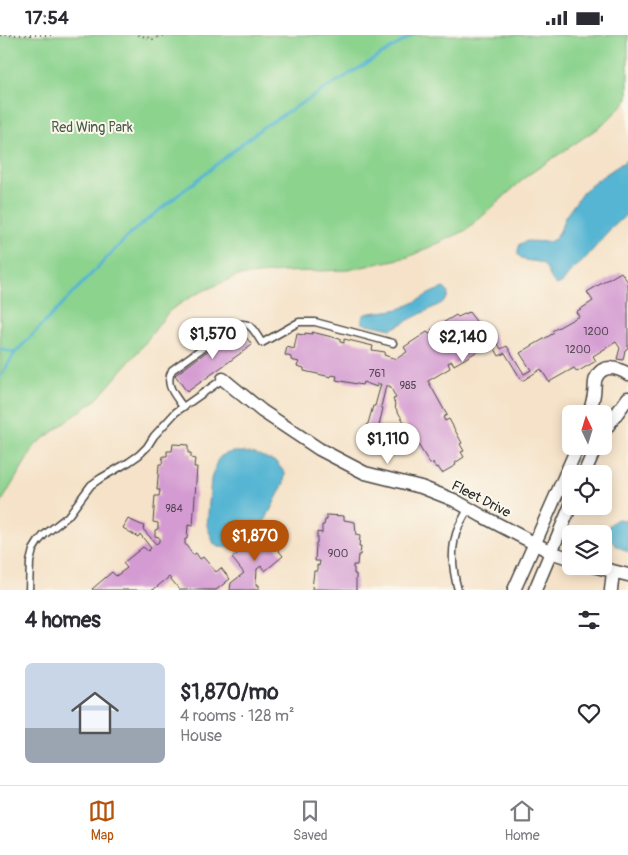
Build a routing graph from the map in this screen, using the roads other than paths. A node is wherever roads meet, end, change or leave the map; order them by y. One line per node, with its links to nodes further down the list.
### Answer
1 (393, 343): 6 (lane)
2 (628, 374): 5 (street)
3 (223, 379): 6 (lane); 9 (street, Fleet Drive)
4 (628, 398): 7 (street)
5 (591, 405)
6 (183, 407): 16 (lane)
7 (612, 420)
8 (574, 455): 11 (street)
9 (468, 508): 11 (street, Fleet Drive); 17 (lane)
10 (567, 515): 12 (street)
11 (534, 543): 12 (street, Fleet Drive); 18 (street)
12 (551, 552): 13 (street, Fleet Drive); 19 (street)
13 (562, 556)
14 (613, 572): 15 (street); 20 (street)
15 (628, 575)
16 (29, 590)
17 (458, 590)
18 (514, 590)
19 (535, 590)
20 (612, 590)

